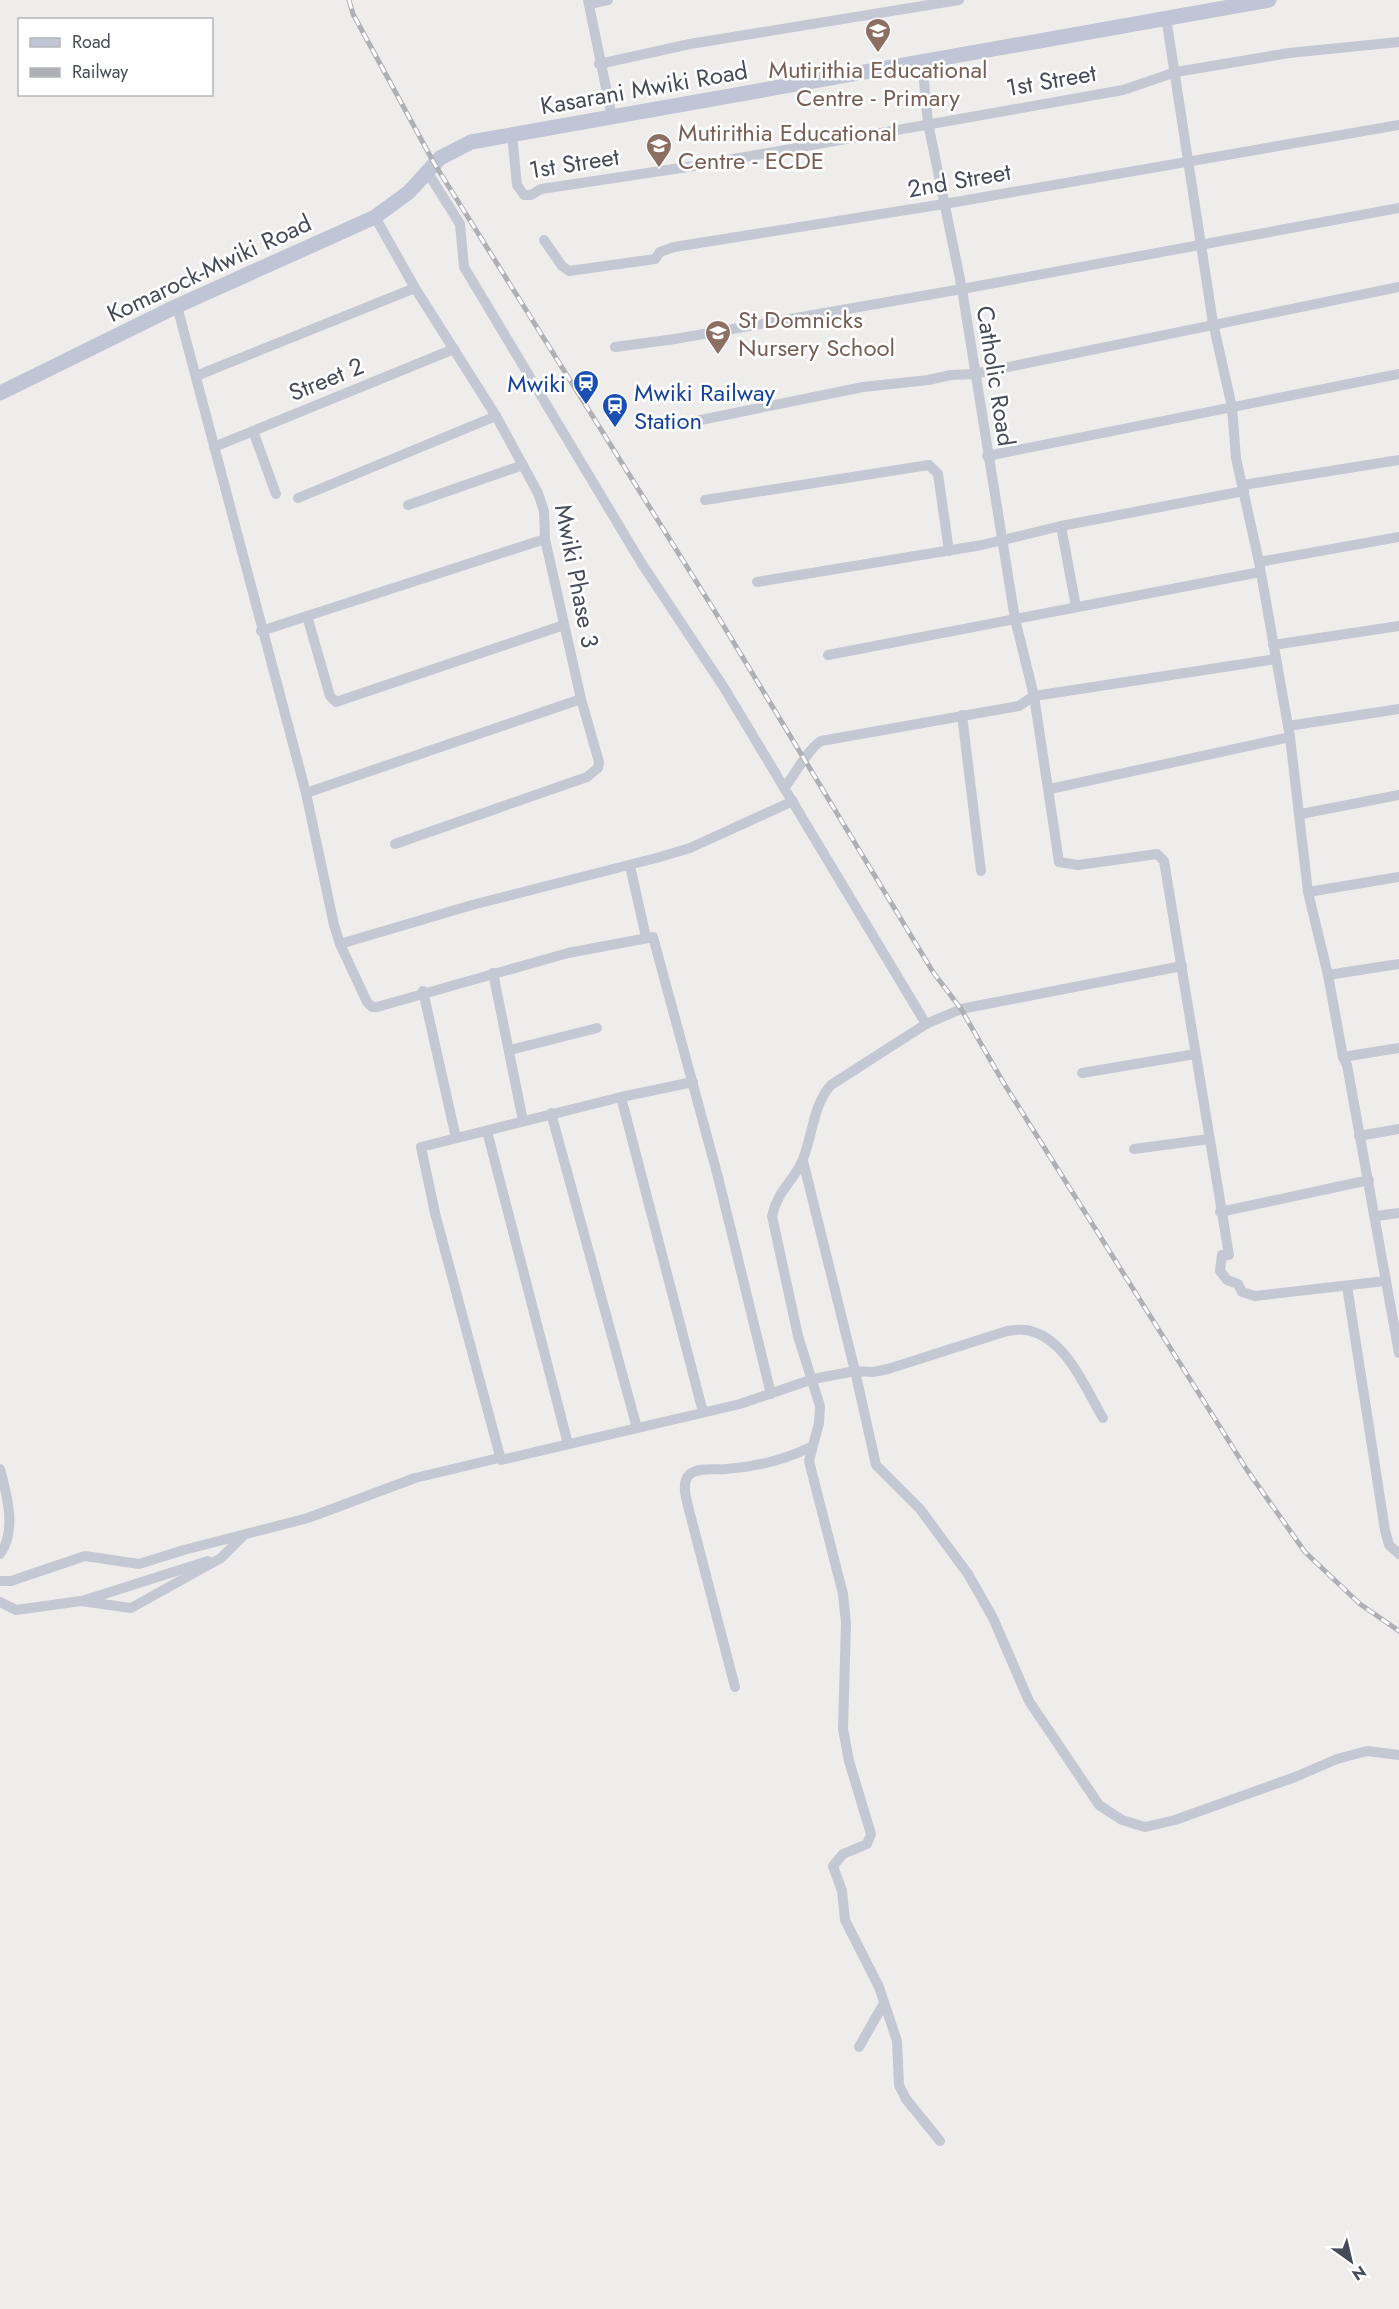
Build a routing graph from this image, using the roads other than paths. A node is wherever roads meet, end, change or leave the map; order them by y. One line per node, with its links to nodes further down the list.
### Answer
1 (608, 0): 4 (street)
2 (959, 0): 8 (street)
3 (1269, 0): 5 (main road, Kasarani Mwiki Road)
4 (589, 2): 8 (street)
5 (1166, 17): 7 (main road, Kasarani Mwiki Road); 9 (street)
6 (1399, 42): 9 (street, 1st Street)
7 (921, 61): 10 (main road, Kasarani Mwiki Road); 11 (street, Catholic Road)
8 (599, 64): 10 (street)
9 (1176, 72): 11 (street, 1st Street); 14 (street)
10 (612, 117): 13 (main road, Kasarani Mwiki Road)
11 (928, 123): 13 (street, 1st Street); 16 (street, Catholic Road)
12 (1399, 125): 14 (street, 2nd Street)
13 (512, 135): 15 (main road, Kasarani Mwiki Road)
14 (1187, 162): 16 (street, 2nd Street); 20 (street)
15 (428, 172): 18 (main road, Komarock-Mwiki Road); 66 (street)
16 (944, 204): 19 (street, 2nd Street); 23 (street, Catholic Road)
17 (1399, 208): 20 (street)
18 (375, 217): 22 (street, Mwiki Phase 3); 24 (main road, Komarock-Mwiki Road)
19 (544, 240)
20 (1202, 245): 23 (street); 25 (street)
21 (1399, 287): 25 (street)
22 (415, 288): 27 (street, Mwiki Phase 3); 30 (street)
23 (962, 289): 26 (street); 28 (street, Catholic Road)
24 (177, 306): 30 (street); 31 (main road, Komarock-Mwiki Road)
25 (1213, 323): 28 (street); 32 (street)
26 (615, 347)
27 (454, 349): 33 (street, Mwiki Phase 3); 35 (street, Street 2)
28 (974, 374): 34 (street); 37 (street, Catholic Road)
29 (1399, 374): 32 (street)
30 (196, 376): 36 (street)
31 (0, 393)
32 (1232, 407): 37 (street); 40 (street)
33 (496, 416): 39 (street, Mwiki Phase 3); 42 (street)
34 (671, 426)
35 (253, 431): 36 (street, Street 2); 41 (street)
36 (214, 447): 57 (street)
37 (987, 456): 48 (street, Catholic Road)
38 (1399, 460): 40 (street)
39 (523, 465): 44 (street); 47 (street, Mwiki Phase 3)
40 (1243, 488): 45 (street); 50 (street)
41 (276, 494)
42 (298, 498)
43 (705, 500): 49 (street)
44 (408, 506)
45 (1061, 526): 48 (street); 52 (street)
46 (1399, 537): 50 (street)
47 (545, 539): 53 (street); 55 (street, Mwiki Phase 3)
48 (1002, 539): 49 (street); 54 (street, Catholic Road)
49 (949, 551): 51 (street)
50 (1260, 567): 52 (street); 58 (street)
51 (758, 582)
52 (1076, 607): 54 (street)
53 (307, 616): 55 (street); 57 (street)
54 (1015, 619): 59 (street); 61 (street, Catholic Road)
55 (564, 625): 62 (street, Mwiki Phase 3)
56 (1399, 626): 58 (street)
57 (261, 631): 68 (street)
58 (1274, 645): 60 (street)
59 (828, 655)
60 (1276, 659): 61 (street); 65 (street)
61 (1034, 696): 64 (street); 67 (street, Catholic Road)
62 (581, 699): 68 (street); 72 (street, Mwiki Phase 3)
63 (1399, 708): 65 (street)
64 (962, 715): 66 (street); 74 (street)
65 (1289, 732): 67 (street); 71 (street)
66 (785, 787): 70 (street)
67 (1050, 789): 80 (street, Catholic Road)
68 (306, 793): 78 (street)
69 (1399, 795): 71 (street)
70 (793, 801): 73 (street); 84 (street)
71 (1301, 814): 76 (street)
72 (395, 844)
73 (630, 866): 77 (street); 78 (street)
74 (981, 871)
75 (1399, 877): 76 (street)
76 (1308, 892): 82 (street)
77 (646, 937): 81 (street); 91 (street)
78 (340, 944): 83 (street)
79 (1399, 964): 82 (street)
80 (1182, 966): 84 (street); 88 (street)
81 (493, 974): 83 (street); 87 (street)
82 (1328, 975): 89 (street)
83 (423, 992): 98 (street)
84 (926, 1024): 101 (street)
85 (597, 1028): 87 (street)
86 (1399, 1048): 89 (street)
87 (510, 1050): 94 (street)
88 (1195, 1054): 90 (street); 99 (street)
89 (1343, 1057): 97 (street)
90 (1082, 1073)
91 (693, 1082): 92 (street); 112 (street)
92 (621, 1096): 93 (street); 113 (street)
93 (551, 1113): 94 (street); 115 (street)
94 (523, 1121): 96 (street)
95 (1399, 1129): 97 (street)
96 (487, 1131): 98 (street); 116 (street)
97 (1359, 1136): 102 (street)
98 (456, 1138): 118 (street)
99 (1209, 1139): 100 (street); 103 (street)
100 (1134, 1149)
101 (803, 1161): 110 (street); 111 (street)
102 (1369, 1180): 103 (street); 105 (street)
103 (1220, 1212): 107 (street)
104 (1399, 1213): 105 (street)
105 (1376, 1216): 106 (street)
106 (1385, 1281): 107 (street); 108 (street)
107 (1347, 1286): 122 (street)
108 (1394, 1301): 109 (street)
109 (1399, 1353)
110 (855, 1371): 111 (street); 114 (street); 128 (street)
111 (813, 1379): 112 (street); 117 (street)
112 (771, 1394): 113 (street)
113 (703, 1412): 115 (street)
114 (1103, 1419)
115 (637, 1428): 116 (street)
116 (568, 1444): 118 (street)
117 (811, 1447): 127 (street); 129 (street)
118 (499, 1458): 120 (street)
119 (0, 1469): 121 (street)
120 (243, 1536): 123 (street); 124 (street)
121 (0, 1554)
122 (1399, 1554)
123 (222, 1557): 125 (street); 125 (street)
124 (0, 1581)
125 (81, 1601): 126 (street)
126 (0, 1602)
127 (735, 1687)
128 (1399, 1755)
129 (884, 2003): 130 (street); 131 (street)
130 (859, 2047)
131 (940, 2140)

